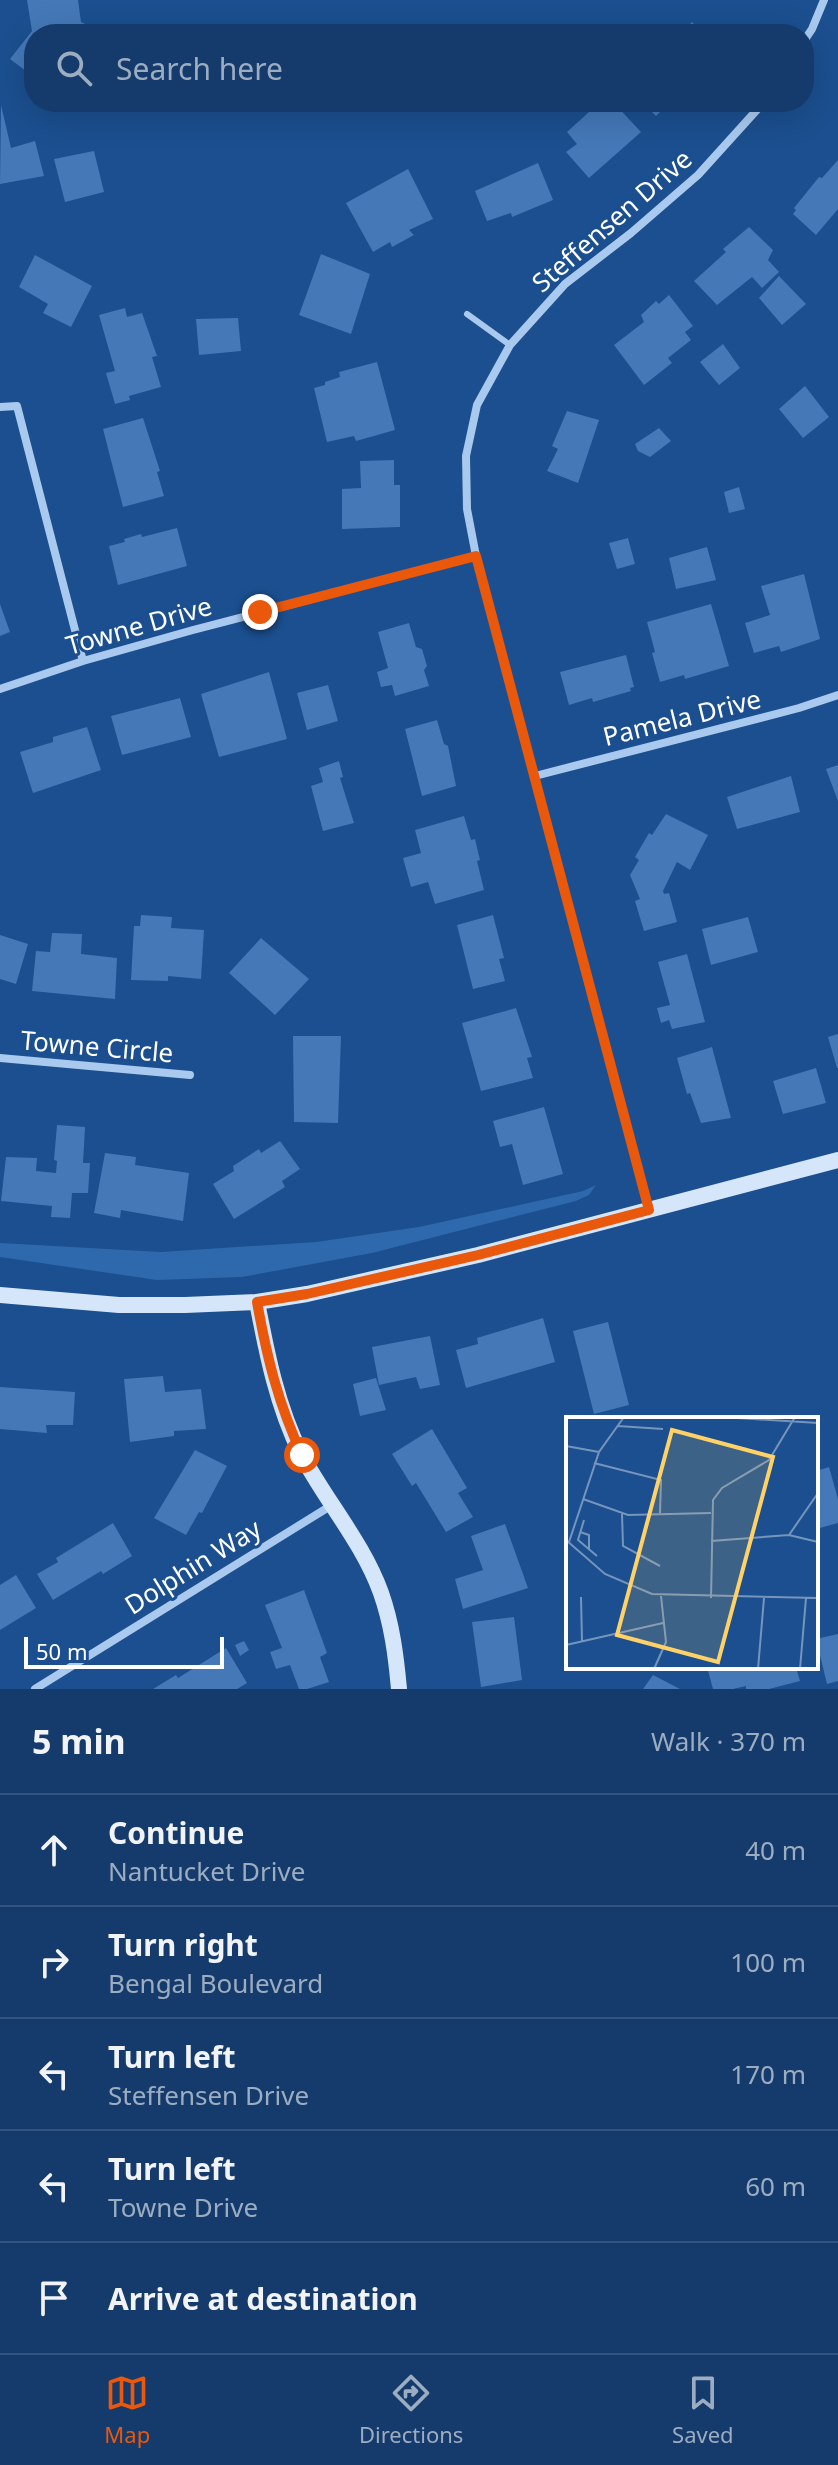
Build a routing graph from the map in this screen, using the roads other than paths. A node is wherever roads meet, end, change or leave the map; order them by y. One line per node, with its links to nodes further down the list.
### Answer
1 (824, 0): 2 (street)
2 (814, 24)
3 (755, 112): 5 (street, Steffensen Drive)
4 (467, 314): 5 (lane)
5 (510, 345): 7 (street, Steffensen Drive)
6 (0, 407): 8 (street)
7 (476, 556): 8 (street, Towne Drive); 11 (street, Steffensen Drive)
8 (83, 661): 9 (street, Towne Drive)
9 (0, 689)
10 (838, 695): 11 (street, Pamela Drive)
11 (535, 776): 15 (street, Steffensen Drive)
12 (0, 1058): 13 (street, Towne Circle)
13 (190, 1075)
14 (838, 1160): 15 (main road)
15 (649, 1210): 17 (main road)
16 (0, 1295): 17 (main road)
17 (257, 1302): 18 (main road)
18 (332, 1505): 19 (street, Dolphin Way); 20 (main road)
19 (35, 1689)
20 (399, 1689)

